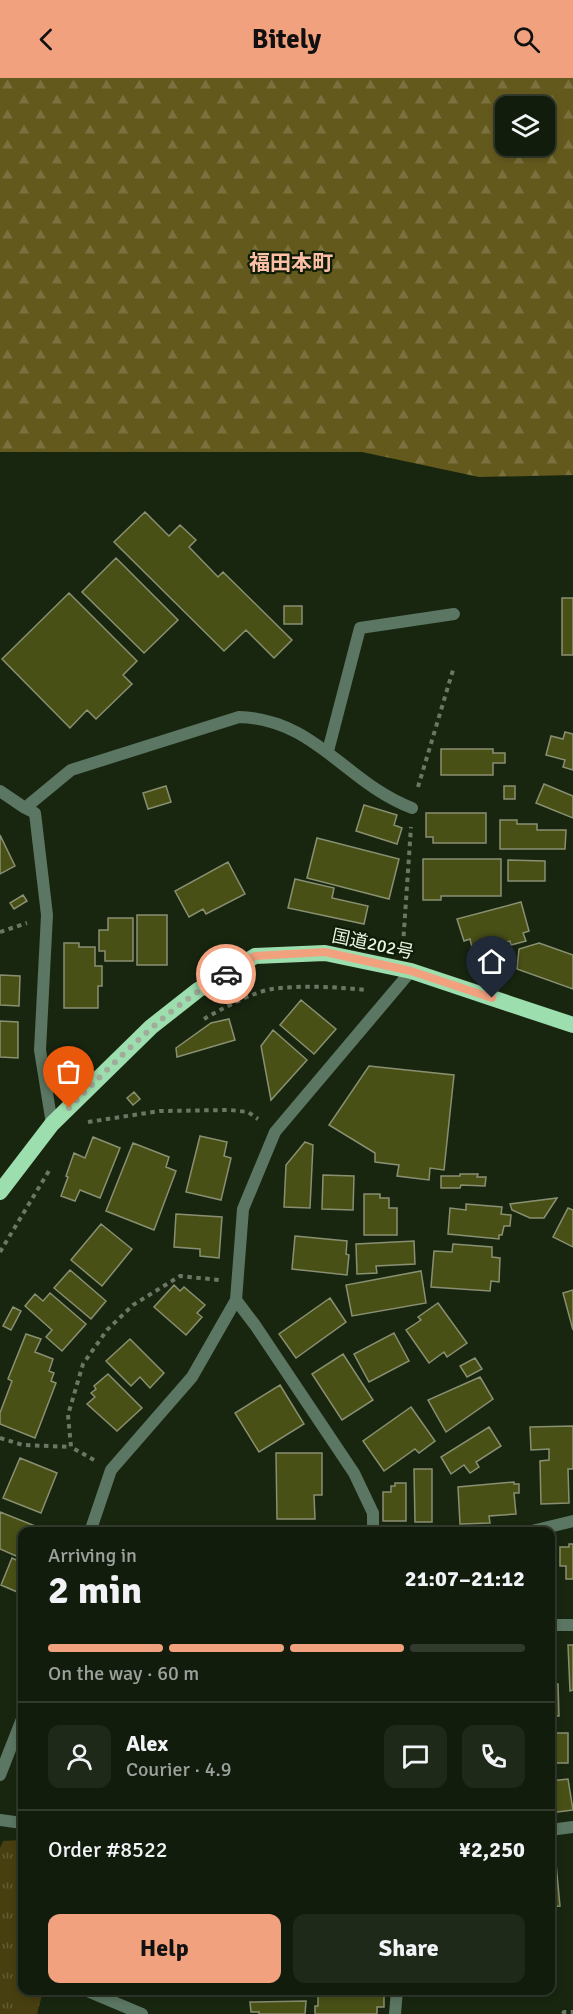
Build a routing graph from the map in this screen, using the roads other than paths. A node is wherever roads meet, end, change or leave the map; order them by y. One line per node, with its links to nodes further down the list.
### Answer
1 (454, 615): 2 (street)
2 (328, 751): 4 (street); 5 (street)
3 (0, 791): 4 (street)
4 (25, 808): 8 (street)
5 (412, 808)
6 (411, 971): 7 (highway, 国道202号); 8 (highway, 国道202号); 10 (street)
7 (573, 1025)
8 (52, 1124): 9 (highway, 国道202号)
9 (0, 1192)
10 (236, 1300): 12 (street); 13 (street)
11 (573, 1521): 14 (street)
12 (92, 1527)
13 (373, 1527)
14 (548, 1527)
15 (555, 1625): 16 (street)
16 (573, 1625)
17 (18, 1729): 18 (street)
18 (0, 1775)
19 (0, 1820): 20 (street)
20 (18, 1822)
21 (573, 1827): 22 (street)
22 (555, 1829)
23 (97, 1995): 25 (street)
24 (397, 1995): 26 (street)
25 (142, 2014)
26 (395, 2014)

